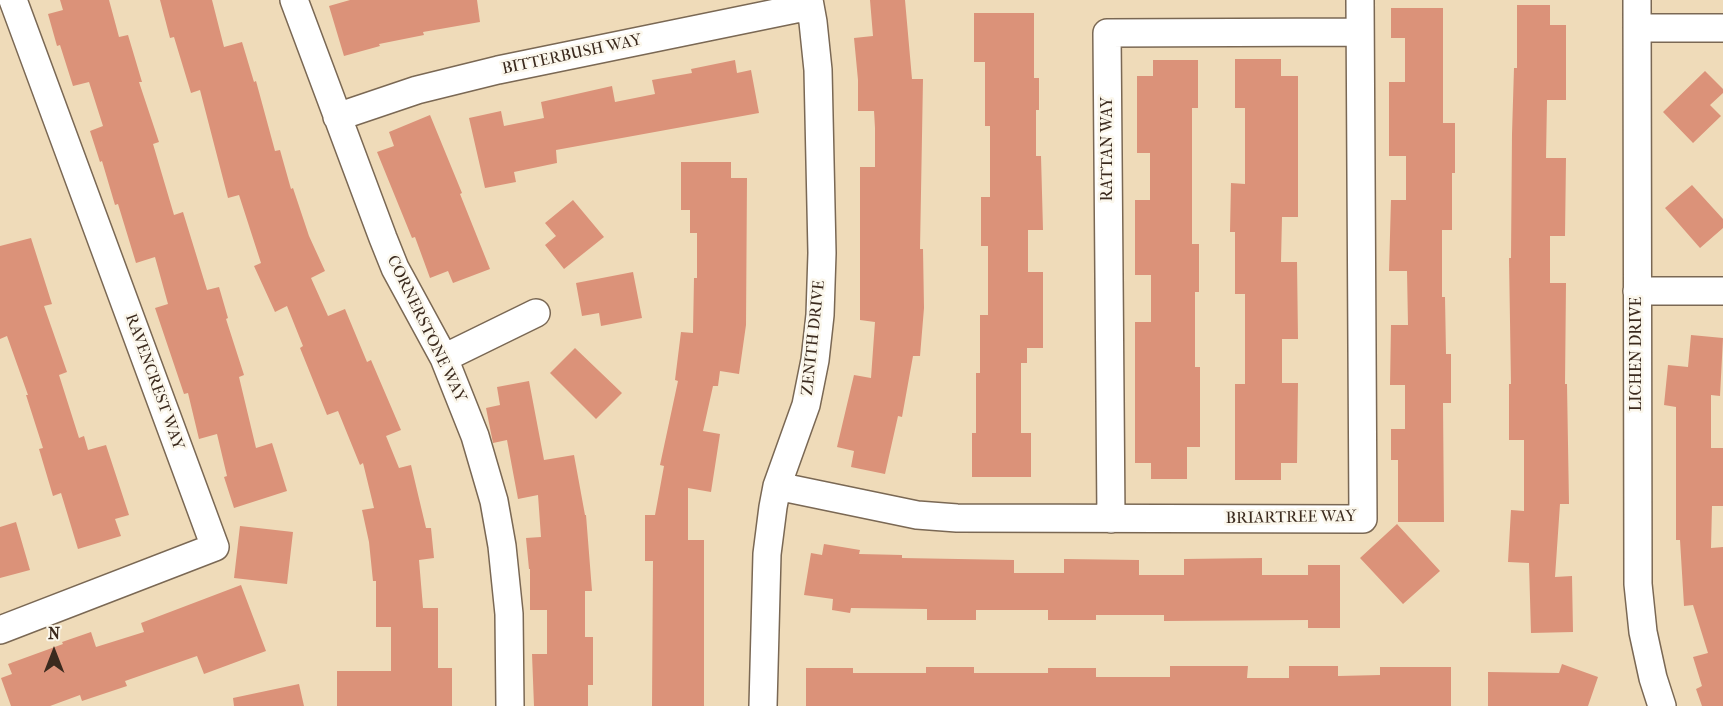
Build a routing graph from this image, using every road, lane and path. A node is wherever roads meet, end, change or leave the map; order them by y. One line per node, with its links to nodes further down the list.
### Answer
1 (13, 0): 16 (street, RAVENCREST WAY)
2 (294, 0): 9 (street, CORNERSTONE WAY)
3 (1360, 0): 8 (street, BRIARTREE WAY)
4 (1637, 0): 6 (street, LICHEN DRIVE)
5 (810, 3): 9 (street, BITTERBUSH WAY); 14 (street, ZENITH DRIVE)
6 (1637, 28): 7 (street); 10 (street, LICHEN DRIVE)
7 (1723, 28)
8 (1360, 32): 15 (street, BRIARTREE WAY); 15 (street, RATTAN WAY)
9 (337, 117): 13 (street, CORNERSTONE WAY)
10 (1637, 291): 11 (street); 19 (street, LICHEN DRIVE)
11 (1723, 291)
12 (536, 313): 13 (street)
13 (444, 358): 17 (street, CORNERSTONE WAY)
14 (777, 486): 15 (street, BRIARTREE WAY); 18 (street, ZENITH DRIVE)
15 (1111, 519)
16 (0, 630)
17 (510, 706)
18 (763, 706)
19 (1662, 706)

